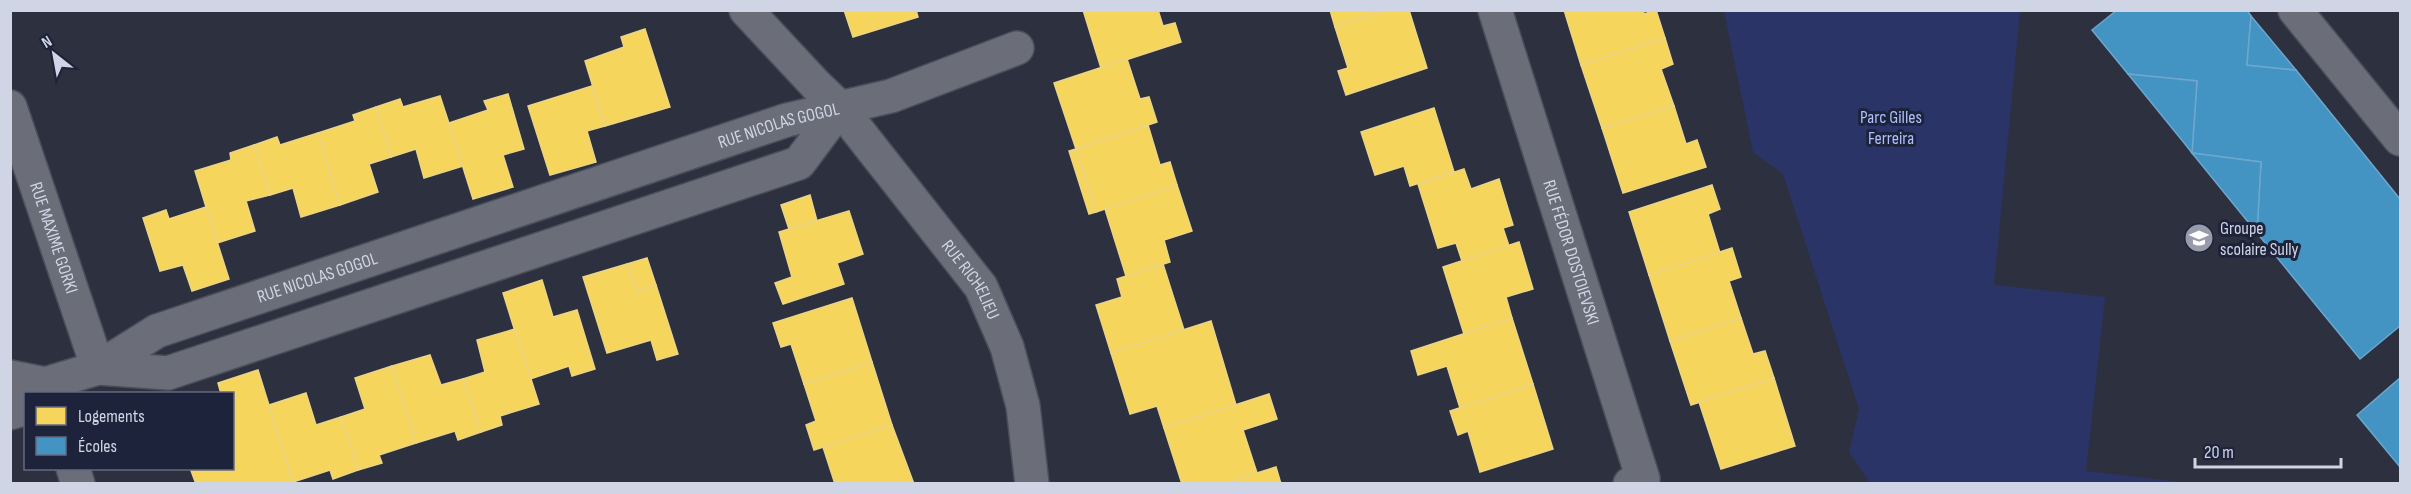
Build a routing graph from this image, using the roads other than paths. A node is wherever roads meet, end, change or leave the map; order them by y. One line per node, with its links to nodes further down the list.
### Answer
1 (746, 10): 6 (street, RUE RICHELIEU)
2 (1495, 10): 14 (street, RUE FÉDOR DOSTOIEVSKI)
3 (2295, 10): 7 (street)
4 (1017, 48): 6 (street)
5 (10, 107): 8 (street, RUE MAXIME GORKI)
6 (840, 108): 8 (street, RUE NICOLAS GOGOL); 8 (street, RUE NICOLAS GOGOL); 15 (street, RUE RICHELIEU)
7 (2400, 139)
8 (98, 368): 11 (street, RUE NICOLAS GOGOL)
9 (10, 377): 10 (street, RUE NICOLAS GOGOL)
10 (36, 392)
11 (40, 392)
12 (24, 405): 13 (street, RUE NICOLAS GOGOL)
13 (10, 413)
14 (1639, 482)
15 (1032, 483)

